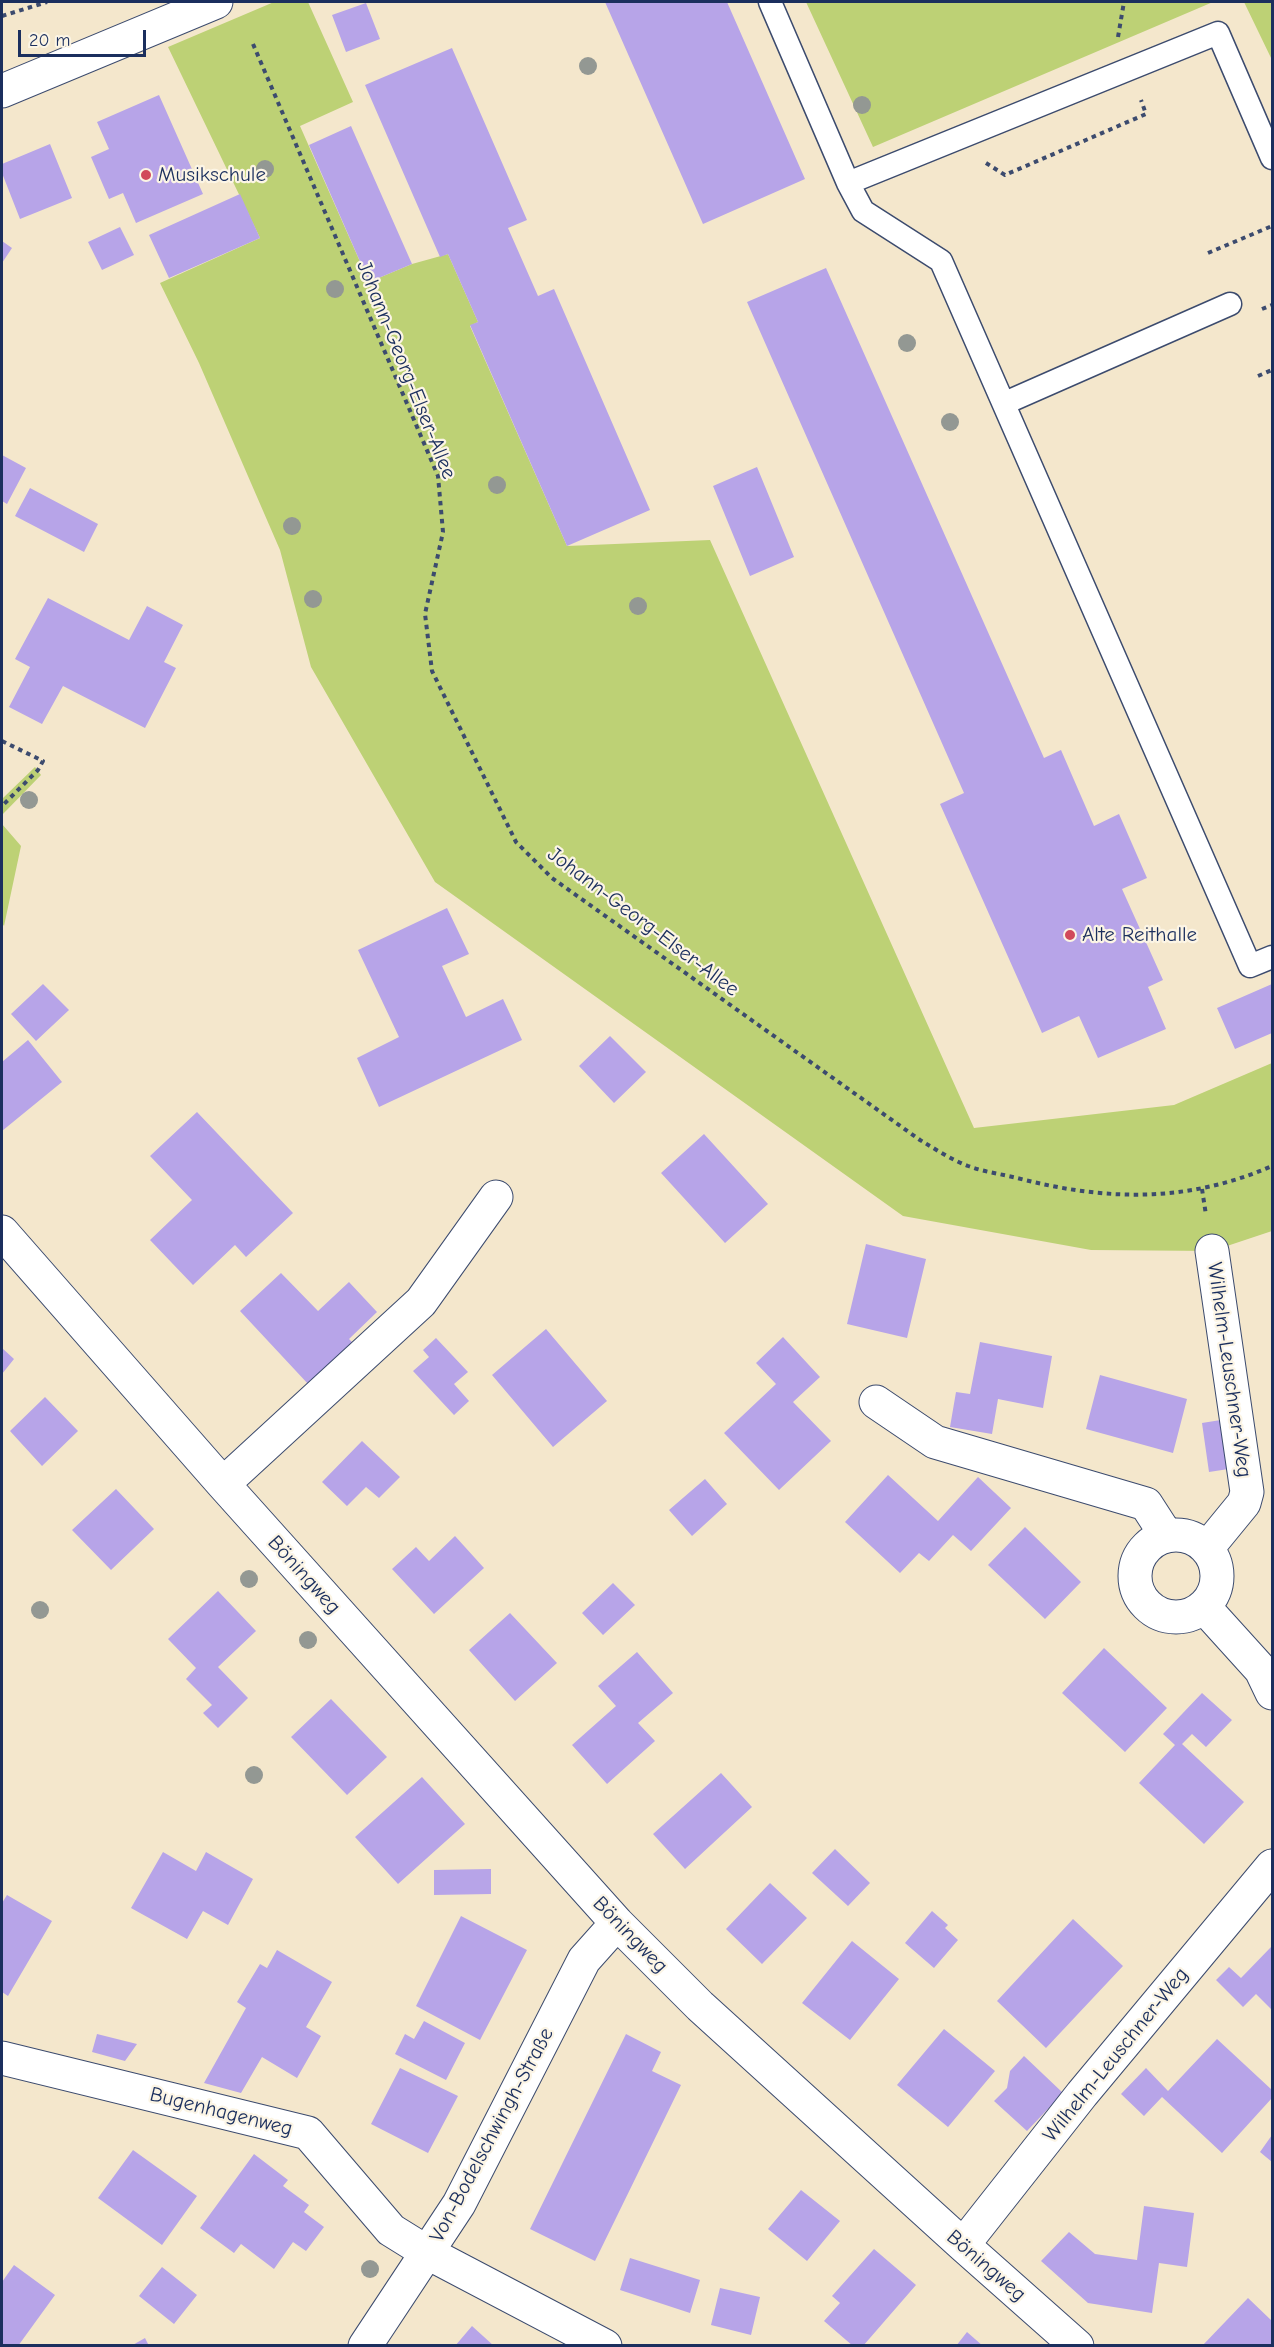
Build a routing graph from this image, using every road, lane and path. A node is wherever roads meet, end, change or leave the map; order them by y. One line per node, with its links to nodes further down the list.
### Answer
1 (47, 2): 4 (path)
2 (216, 2): 6 (street)
3 (770, 2): 10 (lane)
4 (2, 16)
5 (253, 44): 20 (path, Johann-Georg-Elser-Allee)
6 (2, 91)
7 (1146, 114): 8 (path)
8 (964, 135): 9 (lane); 10 (lane)
9 (1272, 158)
10 (848, 183): 16 (lane)
11 (1272, 226): 12 (path)
12 (1208, 253)
13 (1230, 304): 16 (lane)
14 (1272, 370): 15 (path)
15 (1258, 376)
16 (1005, 403): 19 (lane)
17 (2, 741): 18 (path)
18 (2, 806)
19 (1272, 957)
20 (1272, 1166)
21 (496, 1197): 25 (street)
22 (2, 1232): 25 (street, Böningweg)
23 (1212, 1251): 27 (street, Wilhelm-Leuschner-Weg)
24 (876, 1402): 26 (street)
25 (223, 1484): 31 (street, Böningweg)
26 (1166, 1534): 27 (street); 28 (street)
27 (1208, 1547): 28 (street)
28 (1204, 1607): 29 (street)
29 (1272, 1693)
30 (1272, 1866): 33 (street, Wilhelm-Leuschner-Weg)
31 (616, 1923): 33 (street, Böningweg); 34 (street, Von-Bodelschwingh-Straße)
32 (2, 2058): 34 (street, Bugenhagenweg)
33 (963, 2245): 37 (street, Böningweg)
34 (428, 2253): 35 (street, Von-Bodelschwingh-Straße); 36 (street, Von-Bodelschwingh-Straße)
35 (365, 2346)
36 (605, 2346)
37 (1077, 2346)

